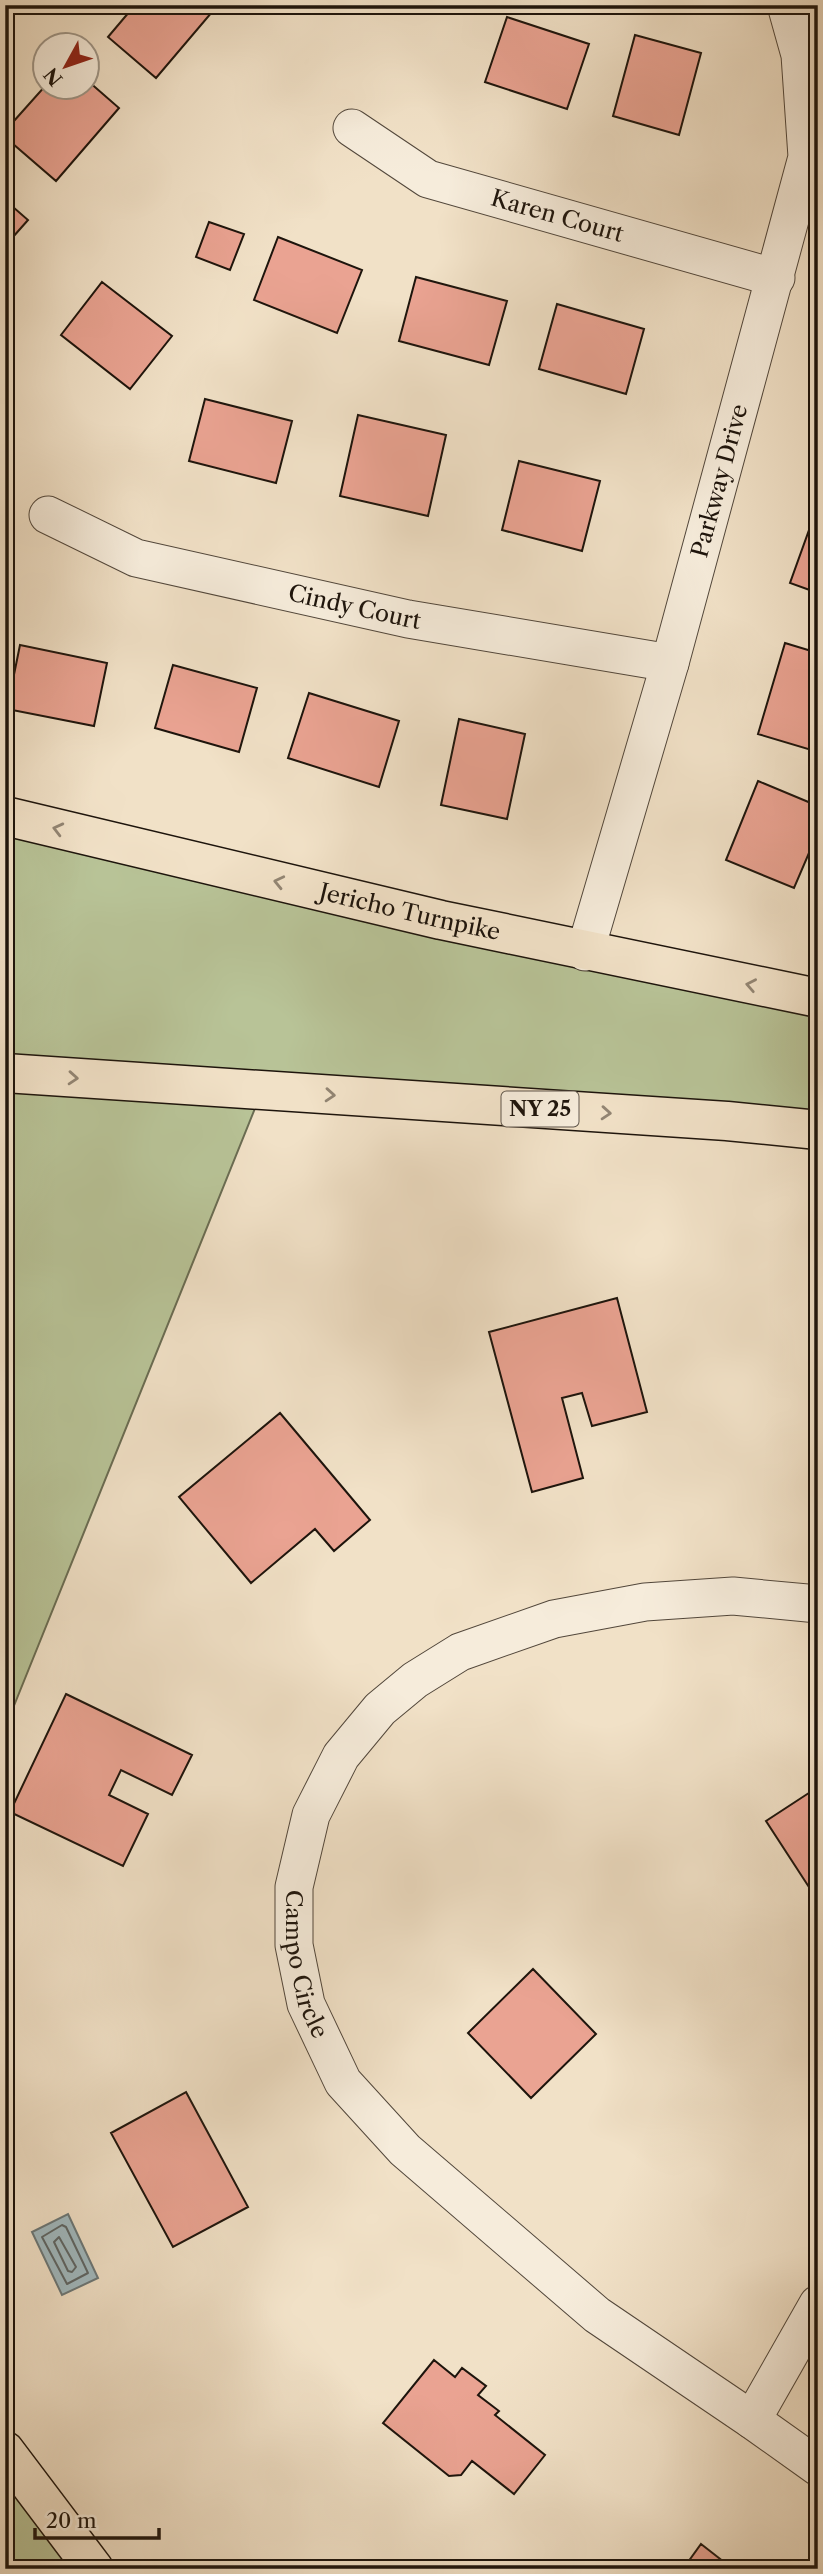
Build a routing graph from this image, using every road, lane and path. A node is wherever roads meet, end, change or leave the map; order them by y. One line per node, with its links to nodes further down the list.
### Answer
1 (786, 5): 3 (street, Parkway Drive)
2 (352, 128): 3 (street, Karen Court)
3 (776, 278): 5 (street, Parkway Drive)
4 (48, 516): 5 (street, Cindy Court)
5 (670, 663): 7 (street, Parkway Drive)
6 (5, 816): 7 (main road, Jericho Turnpike, one-way to 6)
7 (585, 952): 8 (main road, Jericho Turnpike, one-way to 7)
8 (818, 998)
9 (5, 1073): 10 (main road, NY 25, one-way to 10)
10 (818, 1130)
11 (818, 1604): 13 (street, Campo Circle)
12 (818, 2304): 13 (street)
13 (752, 2420): 15 (street, Campo Circle)
14 (5, 2451): 16 (main road)
15 (818, 2467)
16 (94, 2569)

